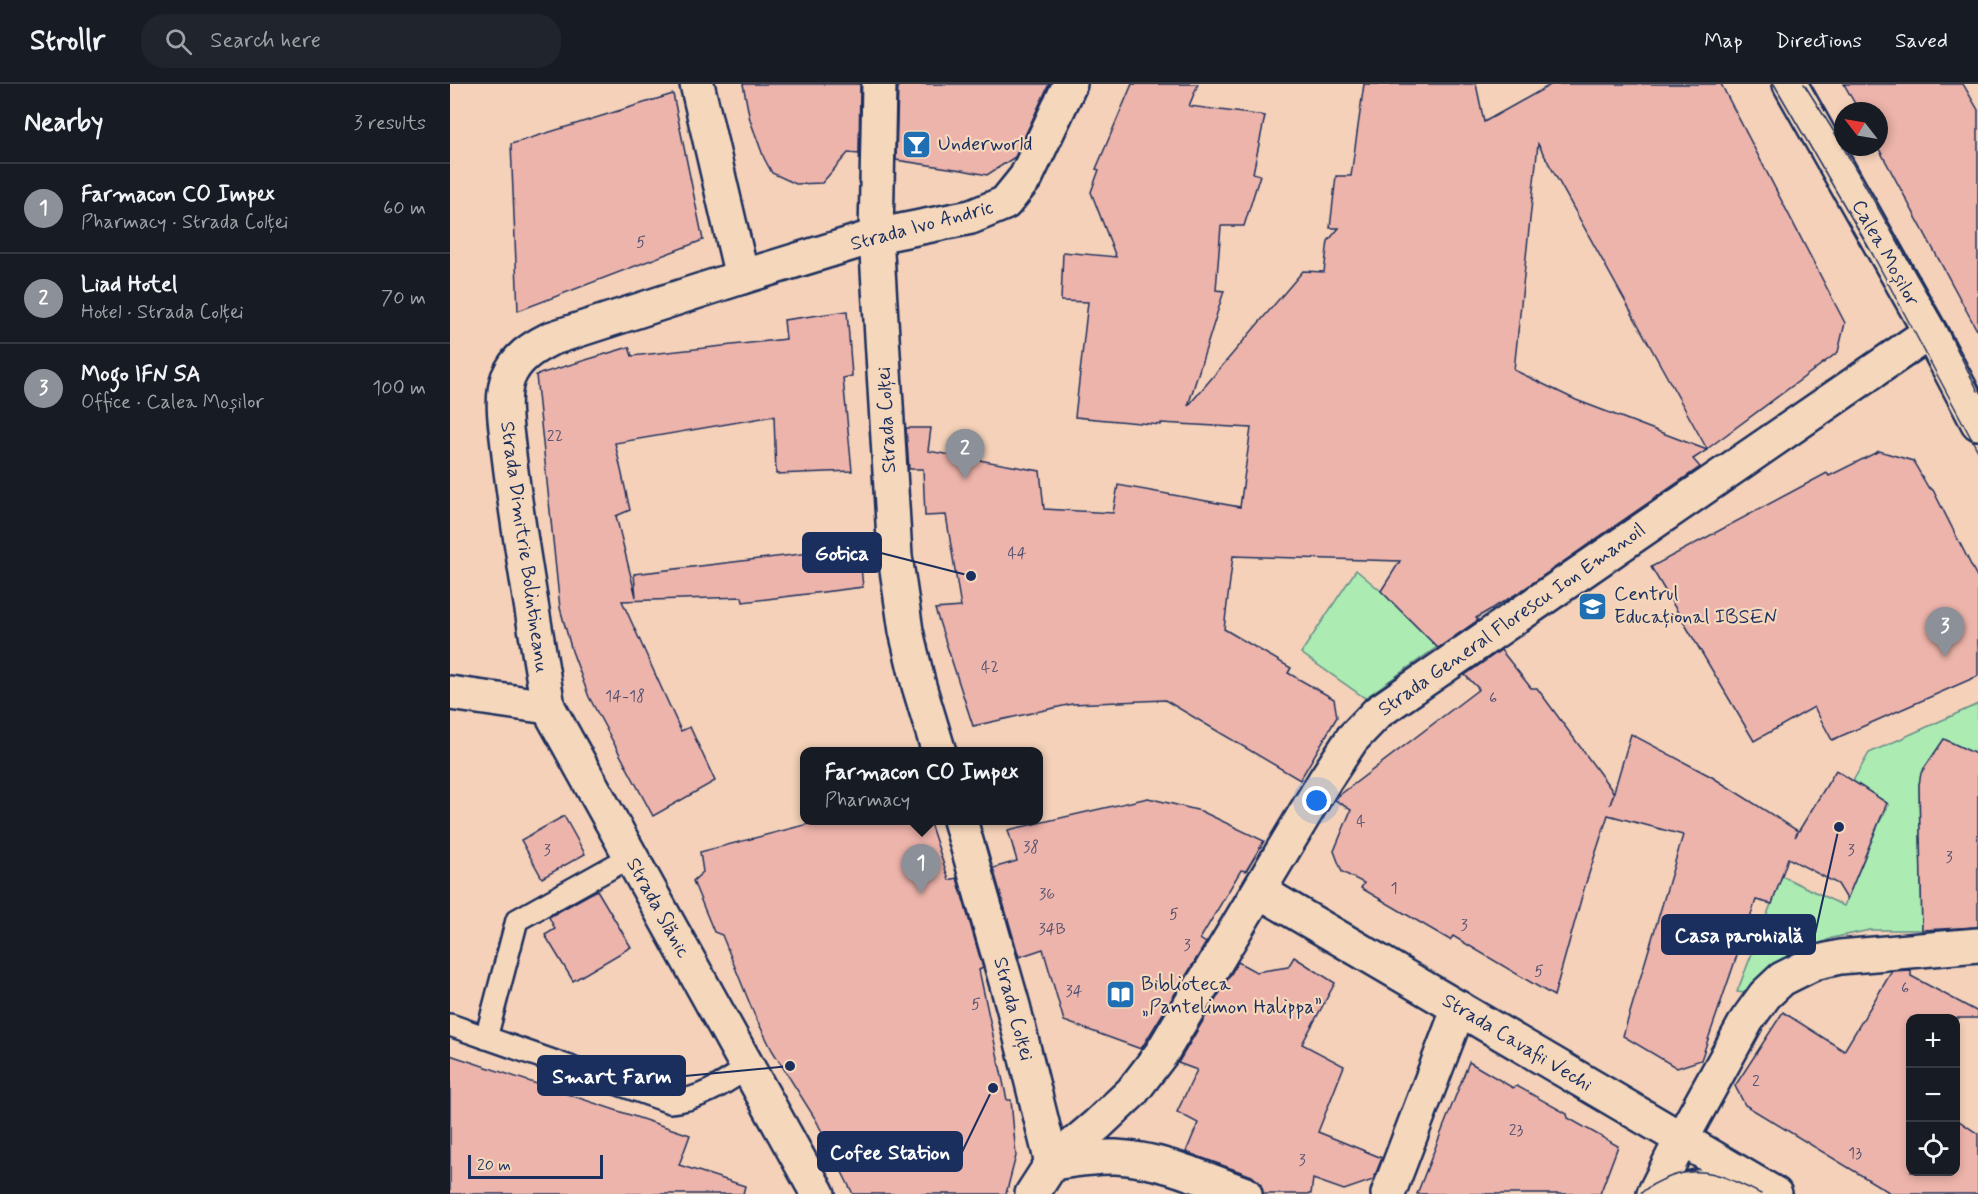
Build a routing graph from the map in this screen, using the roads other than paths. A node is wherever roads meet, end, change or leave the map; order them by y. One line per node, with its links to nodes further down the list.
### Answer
1 (697, 84): 6 (street)
2 (879, 84): 5 (street, Strada Colței)
3 (1070, 84): 5 (street, Strada Ivo Andric)
4 (1790, 84): 7 (street, Calea Moșilor)
5 (876, 237): 6 (street, Strada Ivo Andric); 11 (street, Strada Colței)
6 (742, 277): 10 (street, Strada Dimitrie Bolintineanu)
7 (1930, 332): 8 (street, Calea Moșilor); 14 (street, Strada General Florescu Ion Emanoil)
8 (1978, 423)
9 (450, 693): 10 (street)
10 (548, 707): 13 (street, Strada Slănic)
11 (937, 747)
12 (961, 825): 21 (street, Strada Colței)
13 (630, 857): 18 (lane); 19 (street, Strada Slănic)
14 (1259, 891): 16 (street, Strada Cavafii Vechi); 21 (street, Strada General Florescu Ion Emanoil)
15 (1978, 945): 20 (street)
16 (1459, 1008): 20 (street, Strada Cavafii Vechi); 26 (street)
17 (450, 1025): 18 (lane)
18 (486, 1038): 19 (lane)
19 (747, 1068): 24 (street, Strada Slănic)
20 (1681, 1140): 22 (street, Strada Cavafii Vechi); 27 (street)
21 (1052, 1163): 23 (street); 25 (street)
22 (1765, 1189): 28 (street)
23 (1228, 1191)
24 (818, 1194)
25 (1032, 1194)
26 (1388, 1194)
27 (1654, 1194)
28 (1676, 1194)

